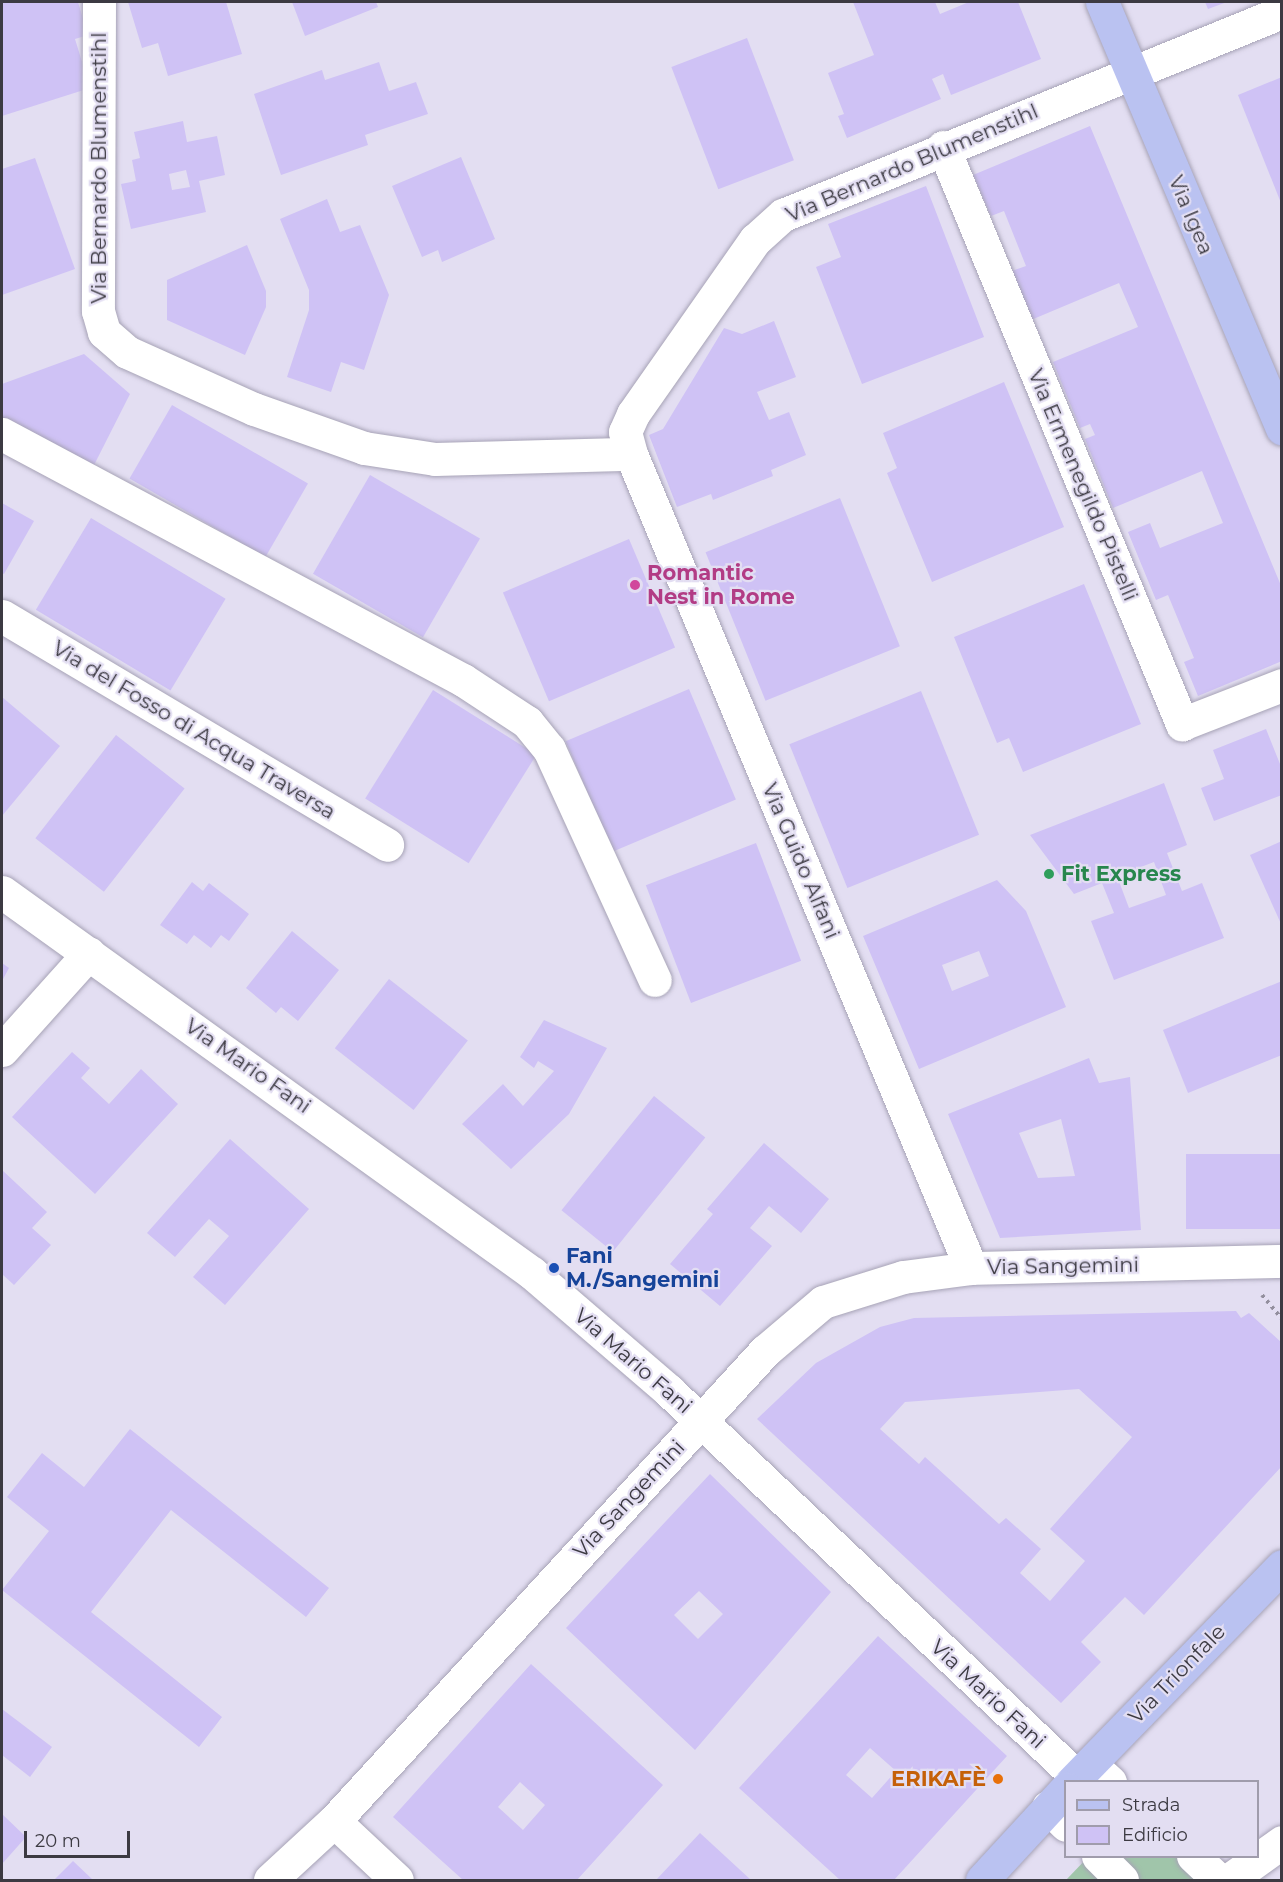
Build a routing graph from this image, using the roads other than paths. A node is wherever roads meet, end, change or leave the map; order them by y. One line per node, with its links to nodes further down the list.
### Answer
1 (99, 2): 8 (street, Via Bernardo Blumenstihl)
2 (1102, 2): 4 (main road, Via Igea)
3 (1281, 12): 4 (street, Via Bernardo Blumenstihl)
4 (1132, 72): 5 (street, Via Bernardo Blumenstihl); 6 (main road, Via Igea)
5 (943, 147): 8 (street, Via Bernardo Blumenstihl); 10 (street, Via Ermenegildo Pistelli)
6 (1281, 429)
7 (2, 434): 14 (street)
8 (631, 454): 17 (street, Via Guido Alfani)
9 (2, 616): 11 (street, Via del Fosso di Acqua Traversa)
10 (1281, 685)
11 (387, 845)
12 (2, 892): 13 (street, Via Mario Fani)
13 (89, 952): 15 (street); 18 (street, Via Mario Fani)
14 (655, 980)
15 (2, 1050)
16 (1281, 1261): 17 (street, Via Sangemini)
17 (971, 1268): 18 (street, Via Sangemini)
18 (701, 1421): 20 (street, Via Mario Fani); 23 (street, Via Sangemini)
19 (1281, 1566): 21 (main road, Via Trionfale)
20 (1066, 1780)
21 (1083, 1780)
22 (1064, 1800): 29 (main road, Via Trionfale)
23 (334, 1821): 27 (street, Via Sangemini); 28 (street)
24 (1281, 1842): 32 (street)
25 (1099, 1858): 30 (street)
26 (1193, 1858): 31 (street)
27 (270, 1881)
28 (397, 1881)
29 (982, 1881)
30 (1122, 1881)
31 (1219, 1881)
32 (1229, 1881)

